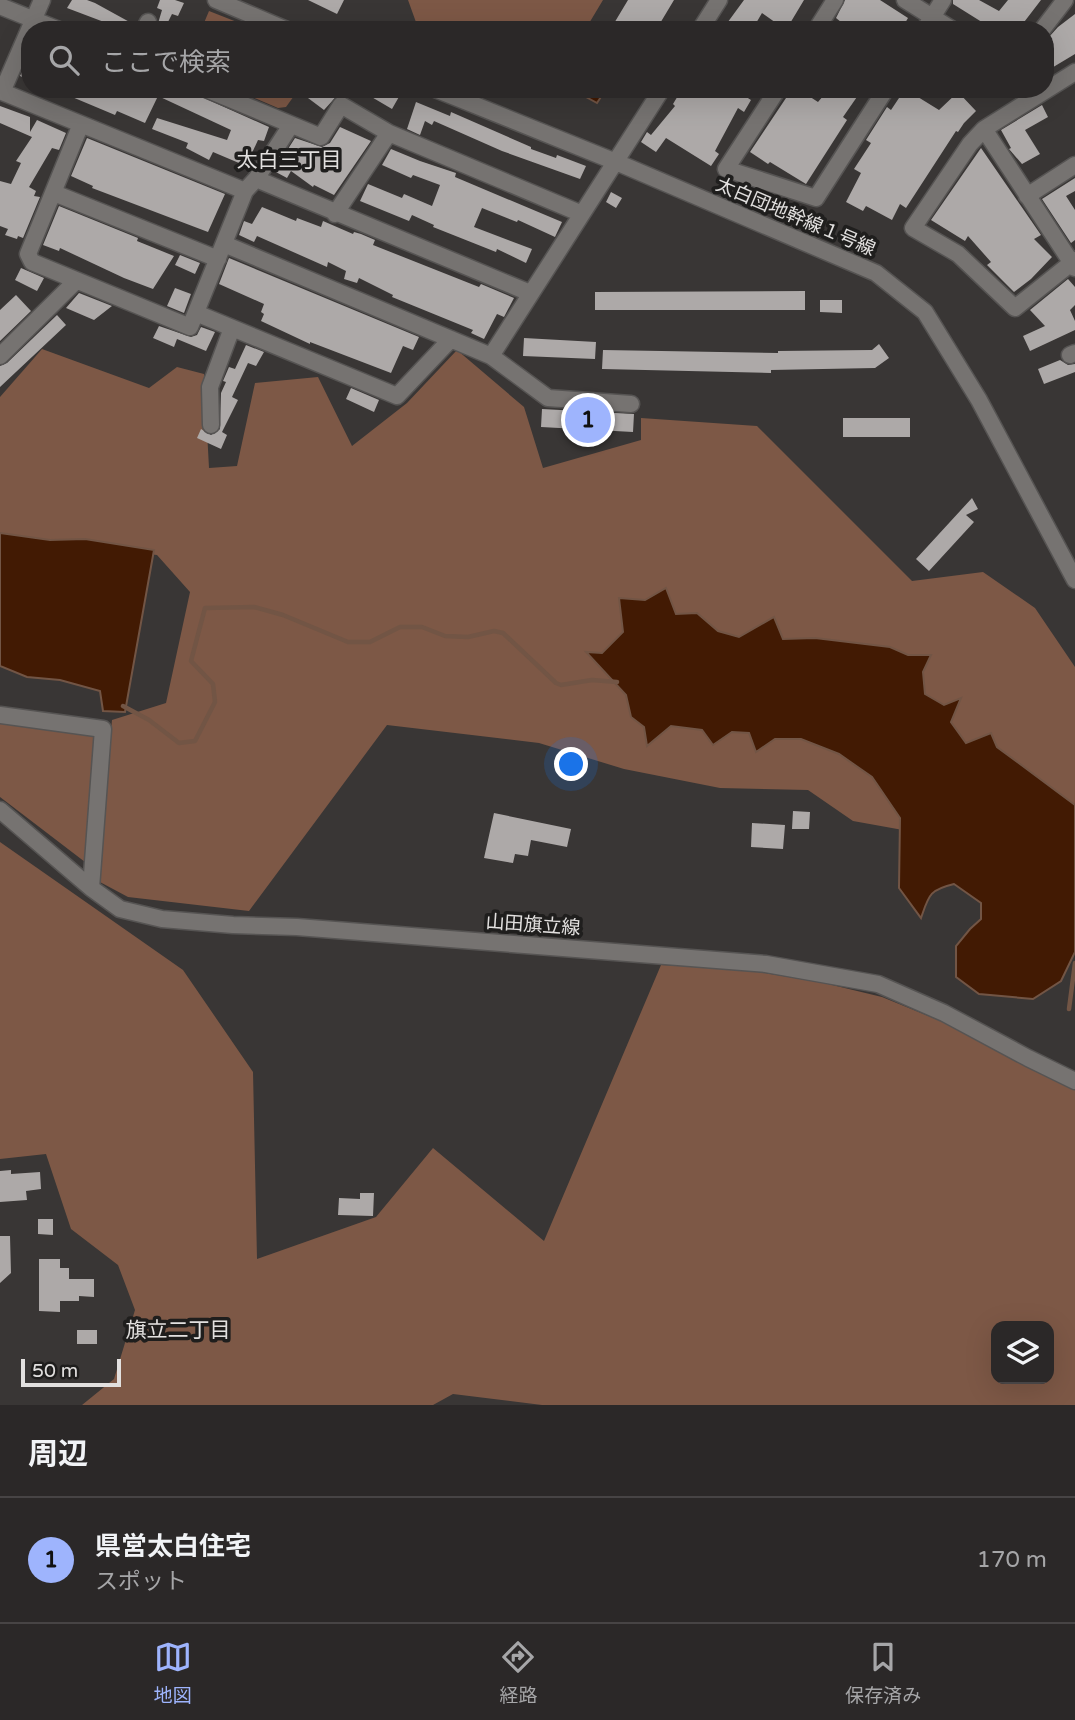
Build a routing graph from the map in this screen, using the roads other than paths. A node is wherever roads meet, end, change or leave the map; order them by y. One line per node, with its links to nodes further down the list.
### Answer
1 (43, 0): 9 (street)
2 (216, 0): 10 (street)
3 (719, 0): 11 (street)
4 (835, 0): 12 (street)
5 (905, 0): 13 (street)
6 (943, 0): 14 (street)
7 (1065, 0): 15 (street)
8 (0, 6): 9 (street)
9 (34, 20)
10 (266, 21)
11 (706, 21)
12 (822, 21)
13 (925, 21)
14 (930, 21)
15 (1049, 21)
16 (21, 48): 19 (street)
17 (1075, 72): 18 (street)
18 (1054, 83)
19 (1, 91): 26 (street)
20 (227, 98): 27 (street)
21 (457, 98): 30 (street, 太白団地幹線１号線)
22 (656, 98): 30 (street)
23 (772, 98): 24 (street)
24 (880, 98)
25 (1027, 98): 28 (street)
26 (81, 124): 32 (street); 33 (street)
27 (291, 125): 29 (street); 32 (street)
28 (984, 129): 34 (street); 38 (street)
29 (389, 132): 35 (street); 36 (street)
30 (616, 162): 36 (street); 48 (street, 太白団地幹線１号線)
31 (1075, 165): 34 (street)
32 (251, 185): 35 (street); 37 (street)
33 (54, 193): 37 (street); 39 (street)
34 (1027, 196): 38 (street)
35 (335, 214): 40 (street)
36 (582, 214): 40 (street)
37 (221, 252): 41 (street); 43 (street)
38 (1073, 263)
39 (76, 281): 41 (street); 44 (street)
40 (530, 293): 45 (street)
41 (196, 313): 42 (street)
42 (232, 328): 43 (street); 47 (street)
43 (451, 339): 45 (street)
44 (0, 356)
45 (491, 356): 46 (street)
46 (631, 404)
47 (211, 425)
48 (1075, 580)
49 (0, 715): 51 (street)
50 (0, 810): 51 (street, 山田旗立線)
51 (91, 888): 52 (street, 山田旗立線)
52 (1075, 1081)

